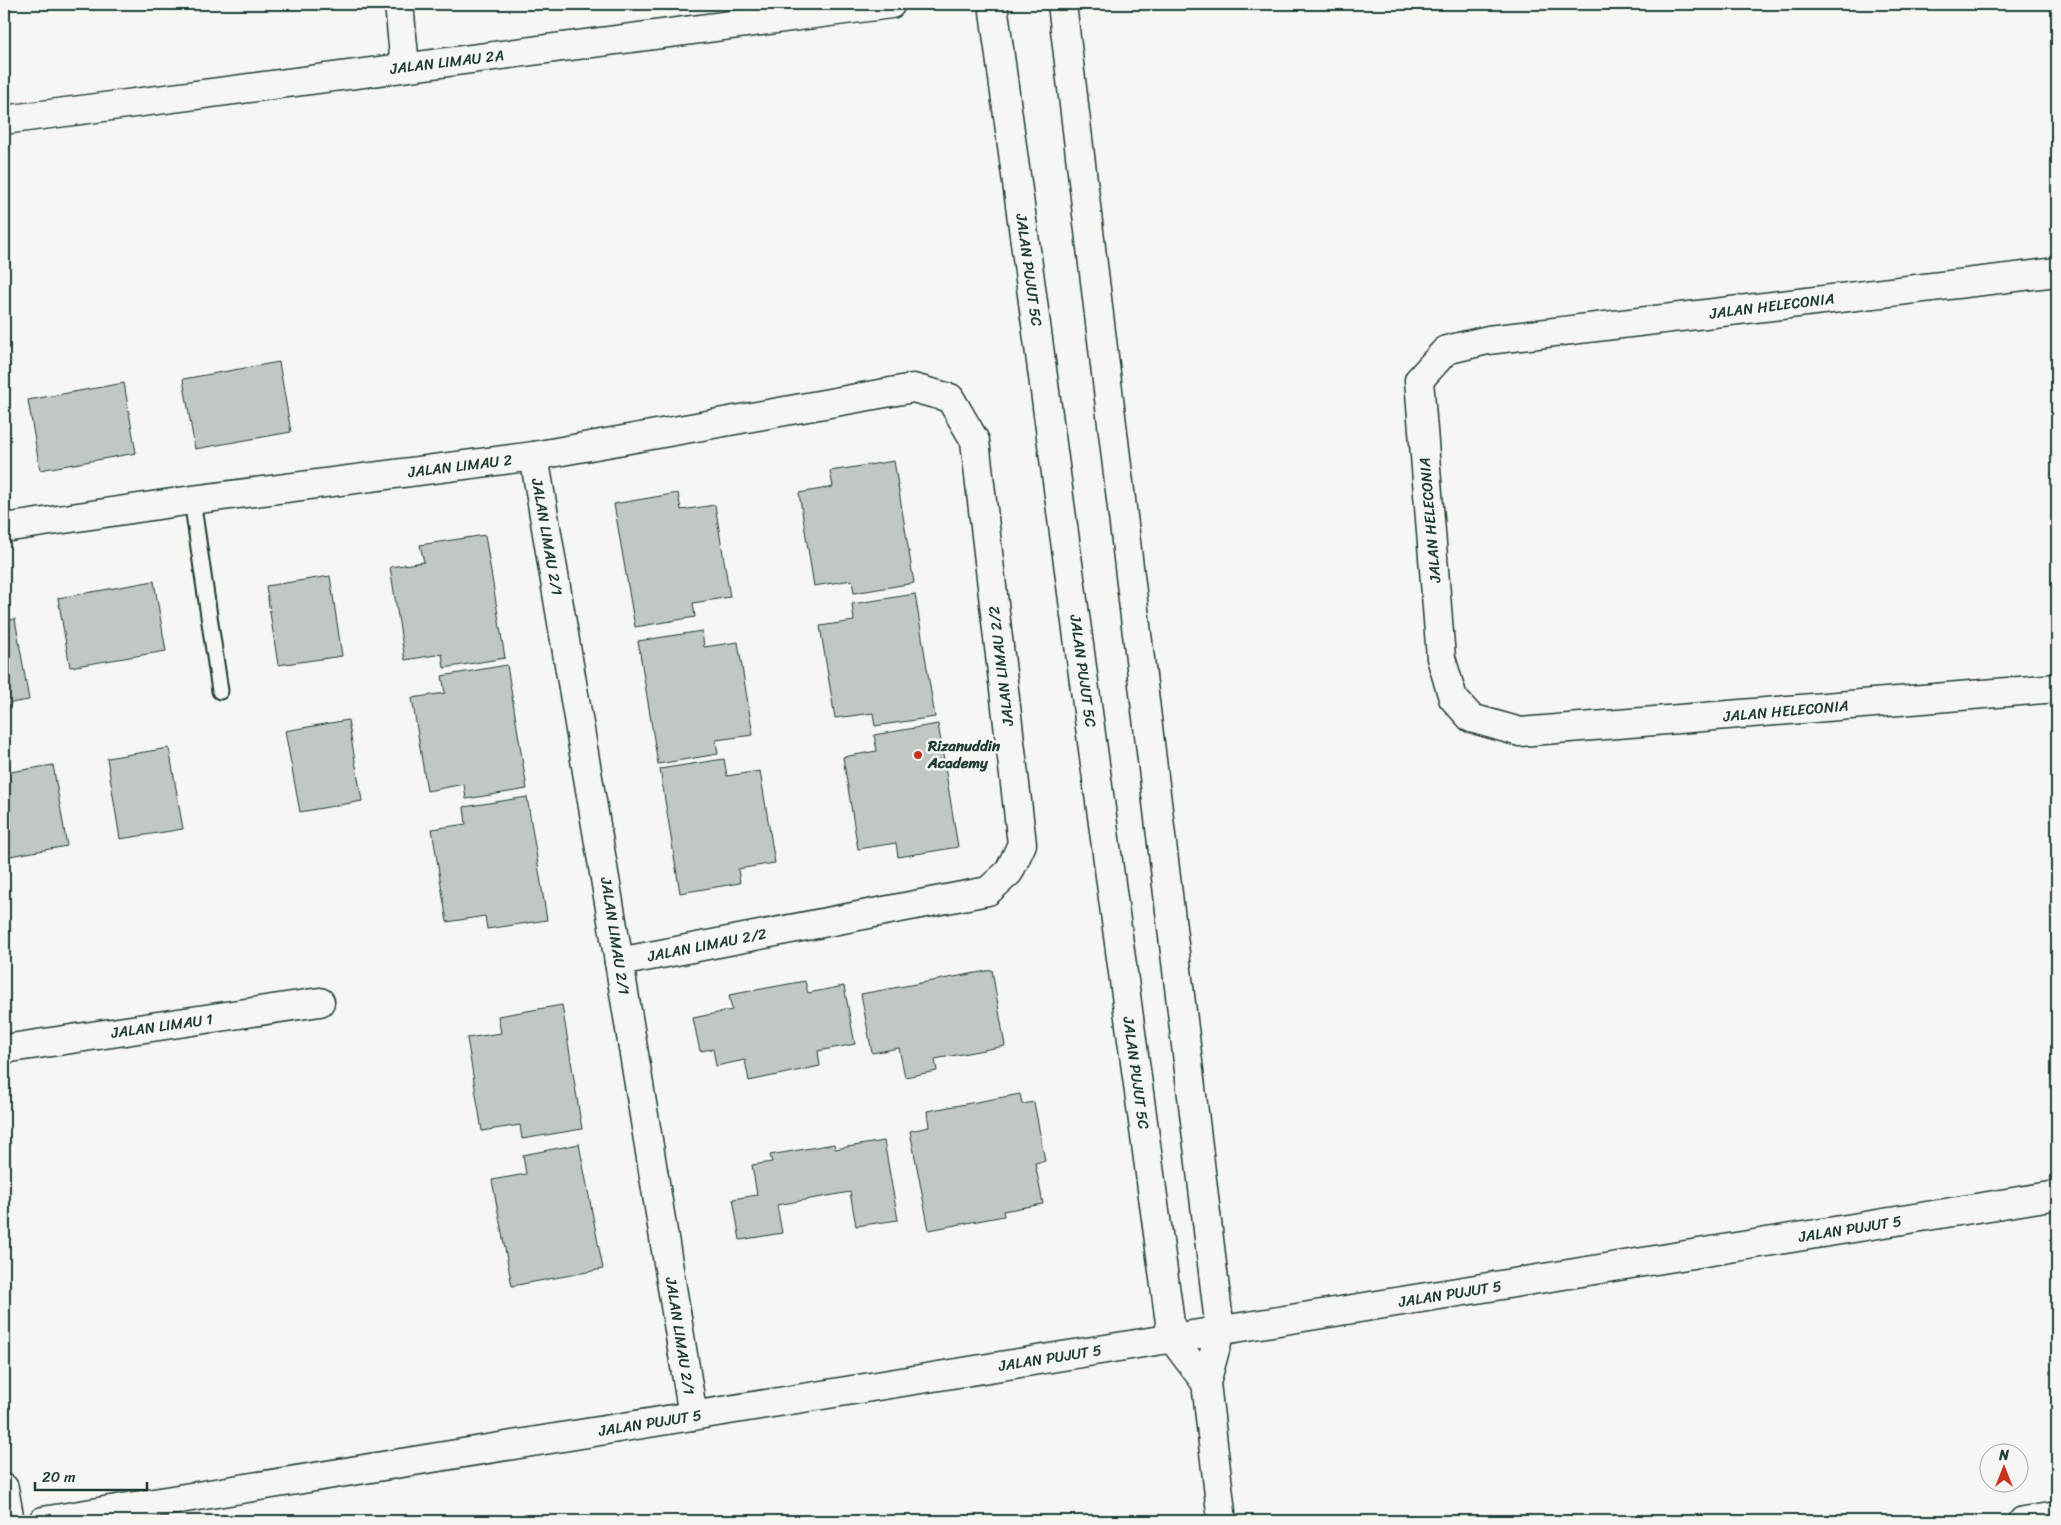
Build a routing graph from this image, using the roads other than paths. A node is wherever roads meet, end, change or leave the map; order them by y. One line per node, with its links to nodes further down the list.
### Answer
1 (399, 4): 5 (street)
2 (891, 4): 5 (street, JALAN LIMAU 2A)
3 (993, 4): 19 (street, JALAN PUJUT 5C)
4 (1062, 4): 18 (street)
5 (405, 67): 6 (street, JALAN LIMAU 2A)
6 (4, 120)
7 (2057, 272): 12 (street, JALAN HELECONIA)
8 (913, 388): 9 (street, JALAN LIMAU 2); 14 (street, JALAN LIMAU 2/2)
9 (534, 456): 10 (street, JALAN LIMAU 2); 14 (street, JALAN LIMAU 2/1)
10 (192, 500): 11 (street, JALAN LIMAU 2); 13 (lane)
11 (4, 528)
12 (2057, 688)
13 (220, 691)
14 (619, 962): 21 (street, JALAN LIMAU 2/1)
15 (320, 1002): 16 (street, JALAN LIMAU 1)
16 (4, 1049)
17 (2057, 1195): 18 (street, JALAN PUJUT 5)
18 (1220, 1331): 19 (street, JALAN PUJUT 5); 20 (street)
19 (1172, 1338): 20 (street); 21 (street, JALAN PUJUT 5)
20 (1206, 1383): 26 (street)
21 (693, 1416): 25 (street, JALAN PUJUT 5)
22 (4, 1488): 24 (street)
23 (2057, 1516): 27 (street)
24 (10, 1521)
25 (43, 1521)
26 (1222, 1521)
27 (2023, 1521)

